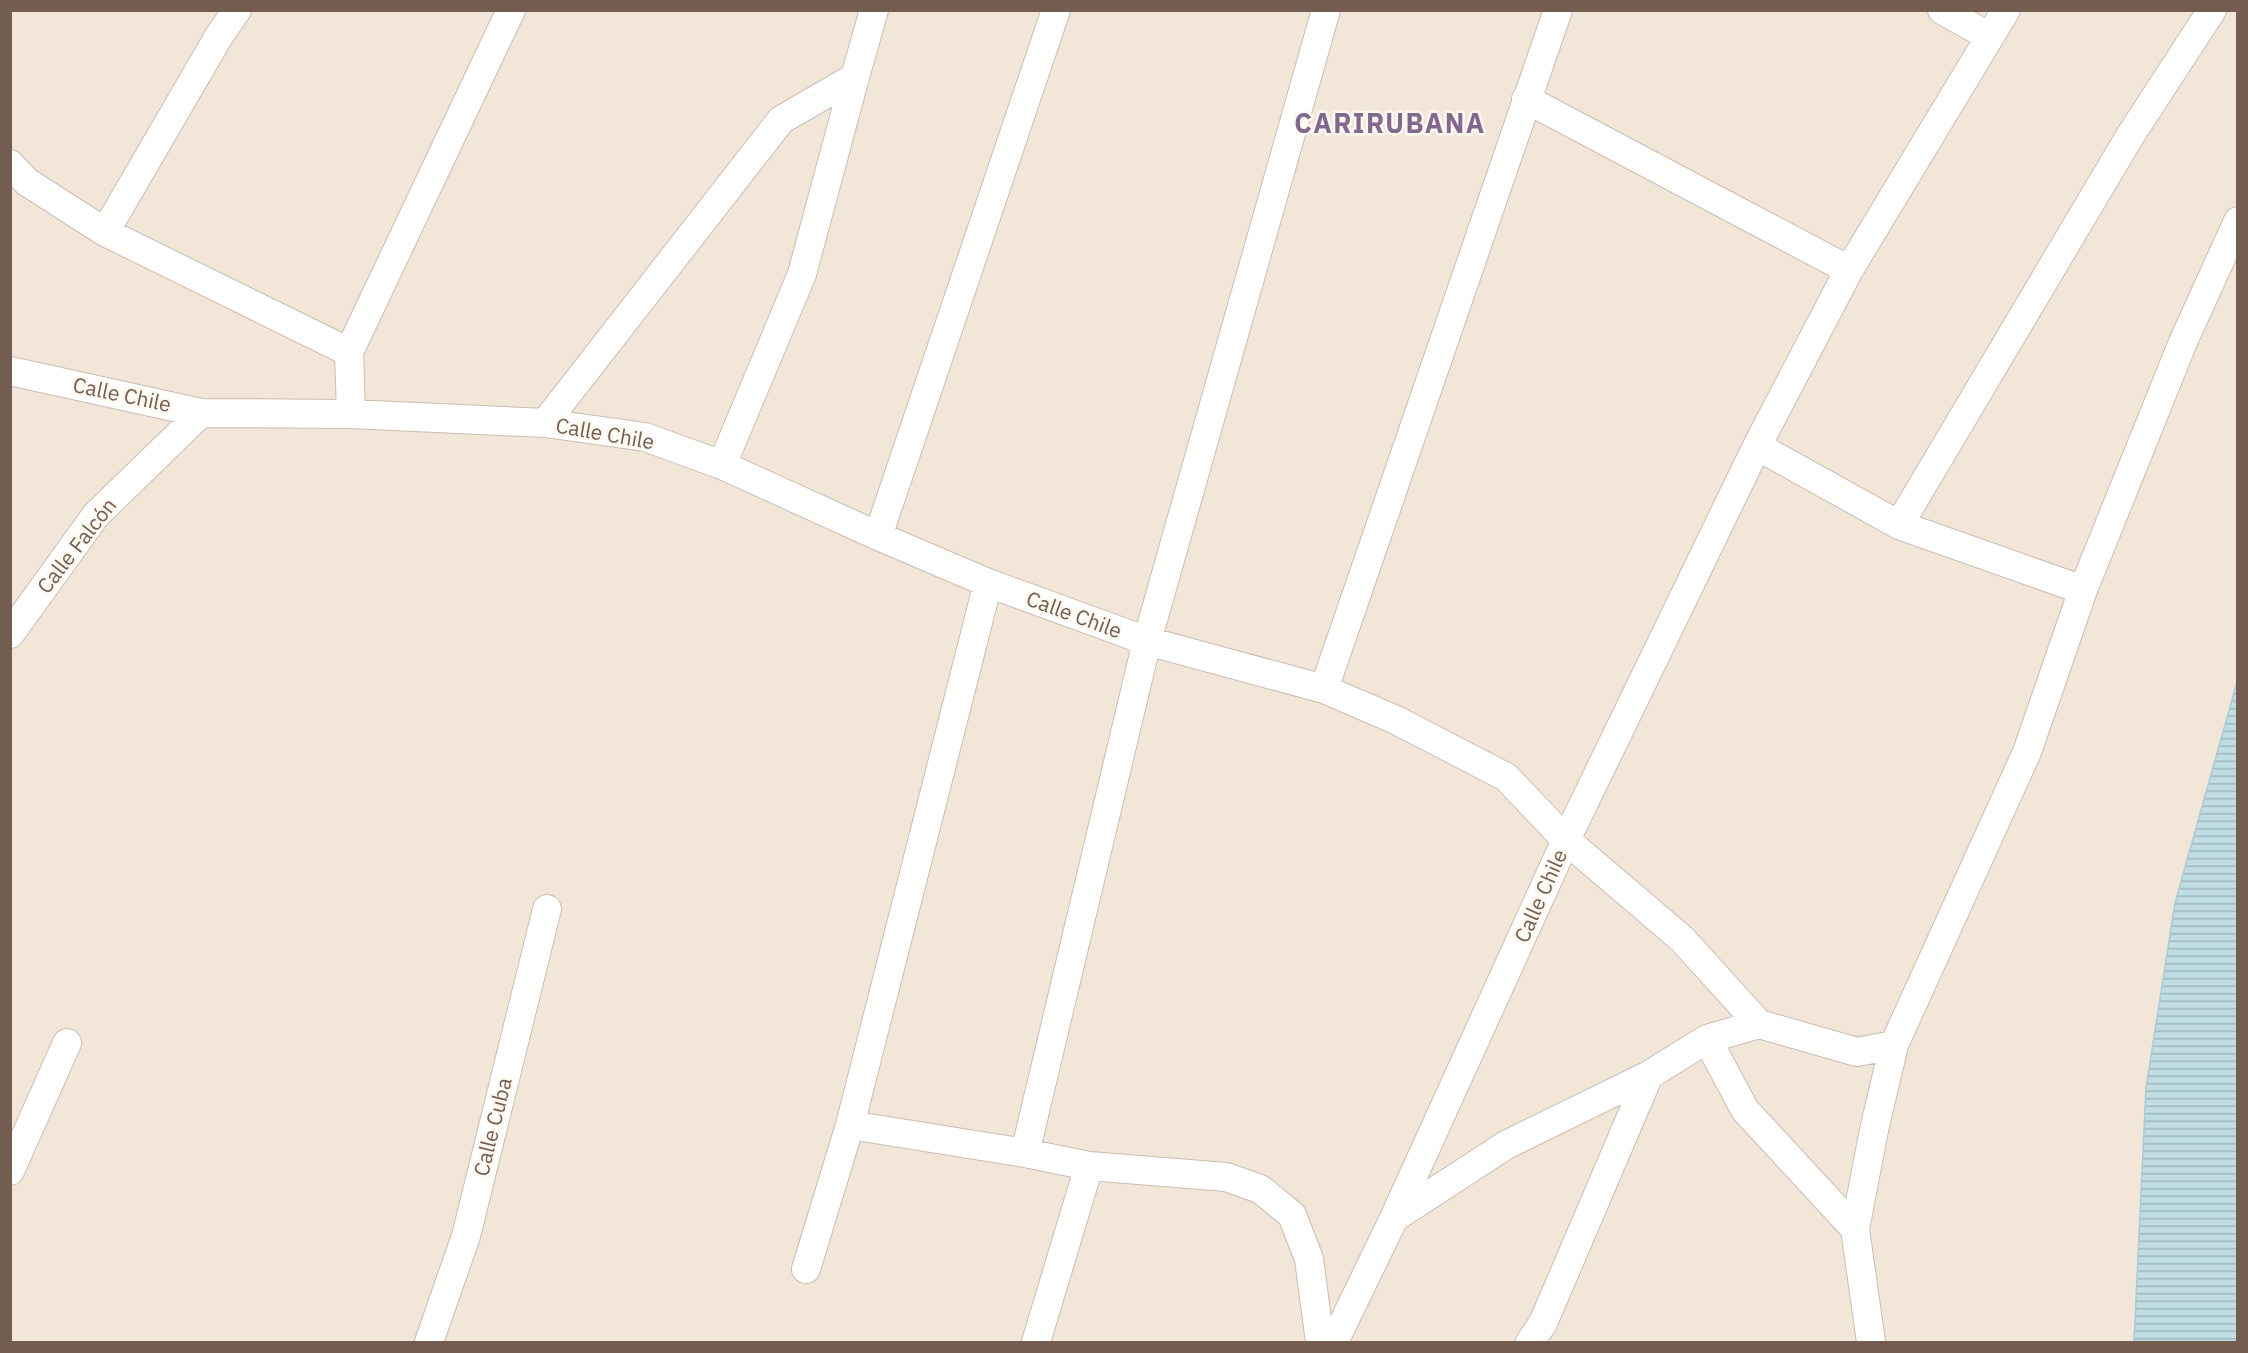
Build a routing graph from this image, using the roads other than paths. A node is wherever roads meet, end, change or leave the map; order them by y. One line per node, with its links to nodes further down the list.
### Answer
1 (237, 10): 15 (street)
2 (511, 10): 17 (street)
3 (874, 10): 11 (street)
4 (1056, 10): 25 (street)
5 (1326, 10): 29 (street)
6 (1558, 10): 12 (street)
7 (1942, 10): 10 (street)
8 (2006, 10): 10 (street)
9 (2212, 10): 24 (street)
10 (1990, 37): 16 (street)
11 (855, 77): 21 (street); 23 (street)
12 (1526, 99): 16 (street); 30 (street)
13 (10, 164): 15 (street)
14 (2238, 221): 27 (street)
15 (105, 232): 17 (street)
16 (1849, 270): 22 (street)
17 (349, 352): 20 (street)
18 (10, 371): 19 (street, Calle Chile)
19 (201, 412): 20 (street, Calle Chile); 28 (street, Calle Falcón)
20 (351, 414): 21 (street, Calle Chile)
21 (545, 423): 23 (street, Calle Chile)
22 (1756, 446): 24 (street); 31 (street)
23 (722, 465): 25 (street, Calle Chile)
24 (1899, 525): 27 (street)
25 (878, 536): 26 (street, Calle Chile)
26 (988, 583): 29 (street, Calle Chile); 38 (street)
27 (2083, 590): 36 (street)
28 (10, 634)
29 (1147, 641): 30 (street, Calle Chile); 39 (street)
30 (1324, 689): 31 (street, Calle Chile)
31 (1566, 840): 33 (street); 42 (street, Calle Chile)
32 (547, 909): 45 (street, Calle Cuba)
33 (1759, 1024): 34 (street); 36 (street)
34 (1707, 1039): 37 (street); 43 (street)
35 (67, 1043): 41 (street)
36 (1894, 1045): 43 (street)
37 (1649, 1075): 42 (street); 49 (street)
38 (850, 1125): 39 (street); 44 (street)
39 (1025, 1153): 40 (street)
40 (1089, 1166): 46 (street); 47 (street)
41 (10, 1171)
42 (1394, 1218): 48 (street, Calle Chile)
43 (1855, 1229): 50 (street)
44 (806, 1269)
45 (429, 1342)
46 (1036, 1342)
47 (1320, 1342)
48 (1334, 1342)
49 (1530, 1342)
50 (1871, 1342)

